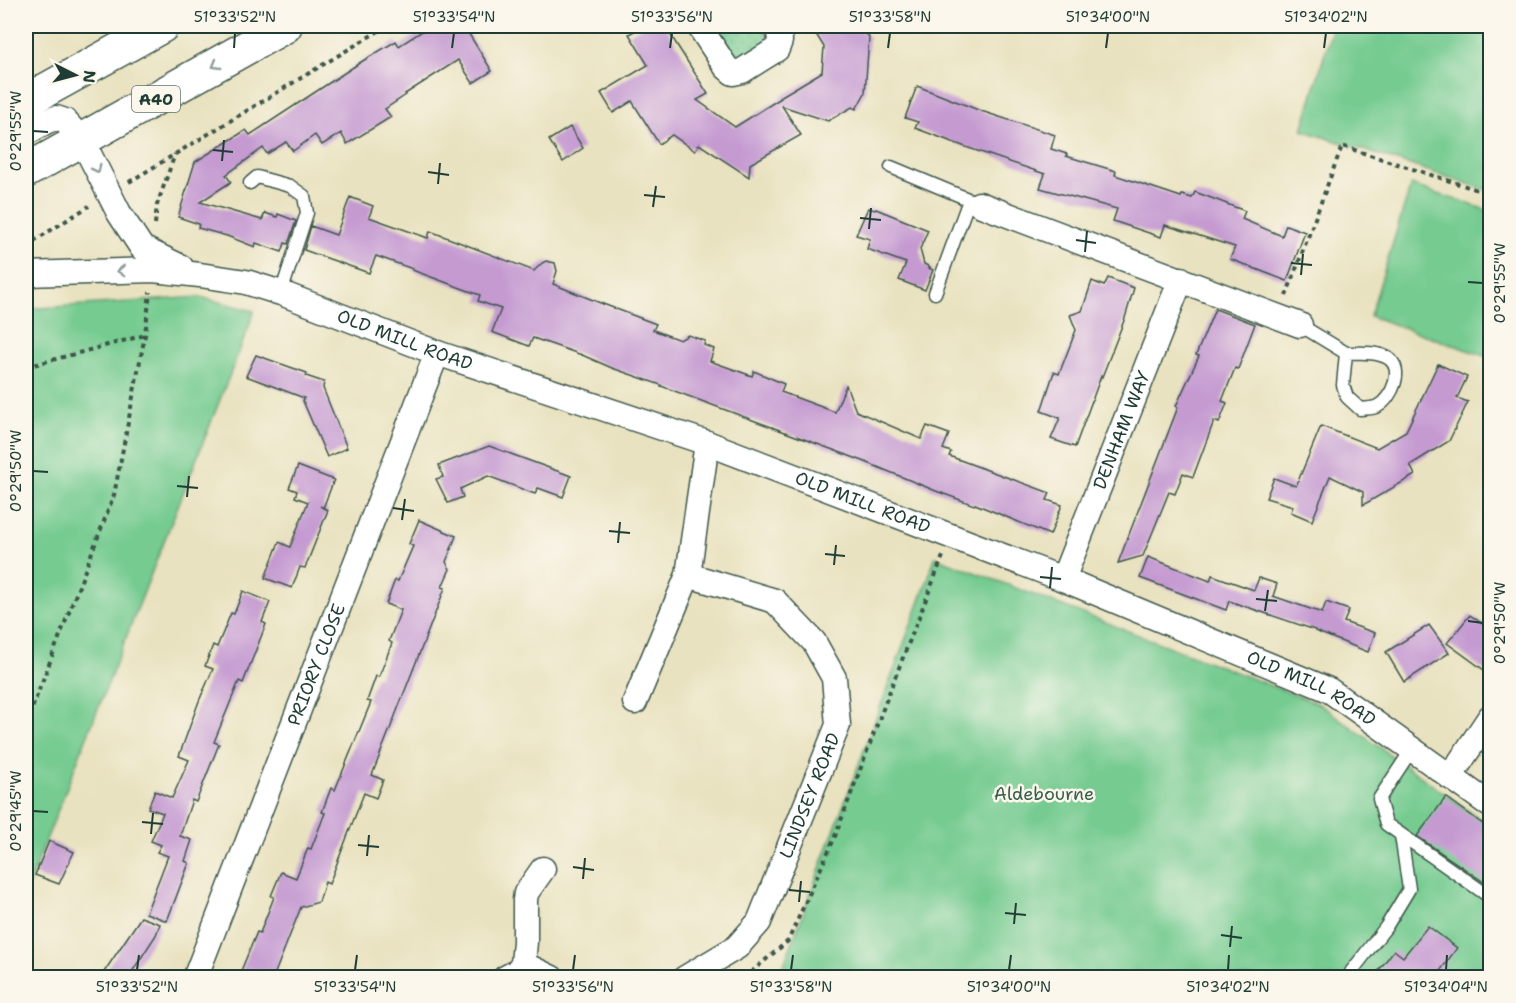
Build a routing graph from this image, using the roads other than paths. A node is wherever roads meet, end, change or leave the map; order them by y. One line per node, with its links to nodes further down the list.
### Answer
1 (162, 26): 5 (highway)
2 (285, 26): 7 (highway, A40, one-way to 7)
3 (699, 26): 4 (street)
4 (775, 26)
5 (26, 101)
6 (26, 132): 7 (street, OLD MILL ROAD)
7 (82, 140): 9 (highway, A40); 13 (street, OLD MILL ROAD, one-way to 13)
8 (891, 167): 11 (lane)
9 (26, 171)
10 (250, 183): 15 (lane)
11 (974, 202): 14 (street); 16 (lane)
12 (26, 273): 13 (street, OLD MILL ROAD, one-way to 12)
13 (200, 275): 15 (street, OLD MILL ROAD)
14 (1181, 279): 17 (street); 22 (street, DENHAM WAY)
15 (281, 293): 18 (street, OLD MILL ROAD)
16 (935, 293)
17 (1289, 321): 19 (lane)
18 (437, 353): 20 (street, OLD MILL ROAD); 32 (street, PRIORY CLOSE)
19 (1346, 353): 19 (lane)
20 (706, 443): 21 (street); 22 (street, OLD MILL ROAD)
21 (688, 575): 23 (street); 34 (street, LINDSEY ROAD)
22 (1063, 579): 25 (street, OLD MILL ROAD)
23 (634, 702)
24 (1491, 717): 26 (street)
25 (1412, 749): 26 (street, OLD MILL ROAD); 28 (lane)
26 (1450, 777): 27 (street, OLD MILL ROAD)
27 (1491, 805)
28 (1401, 836): 30 (lane); 35 (lane)
29 (543, 869): 31 (street)
30 (1491, 897)
31 (514, 971): 33 (street)
32 (195, 978)
33 (552, 978)
34 (685, 978)
35 (1358, 978)

